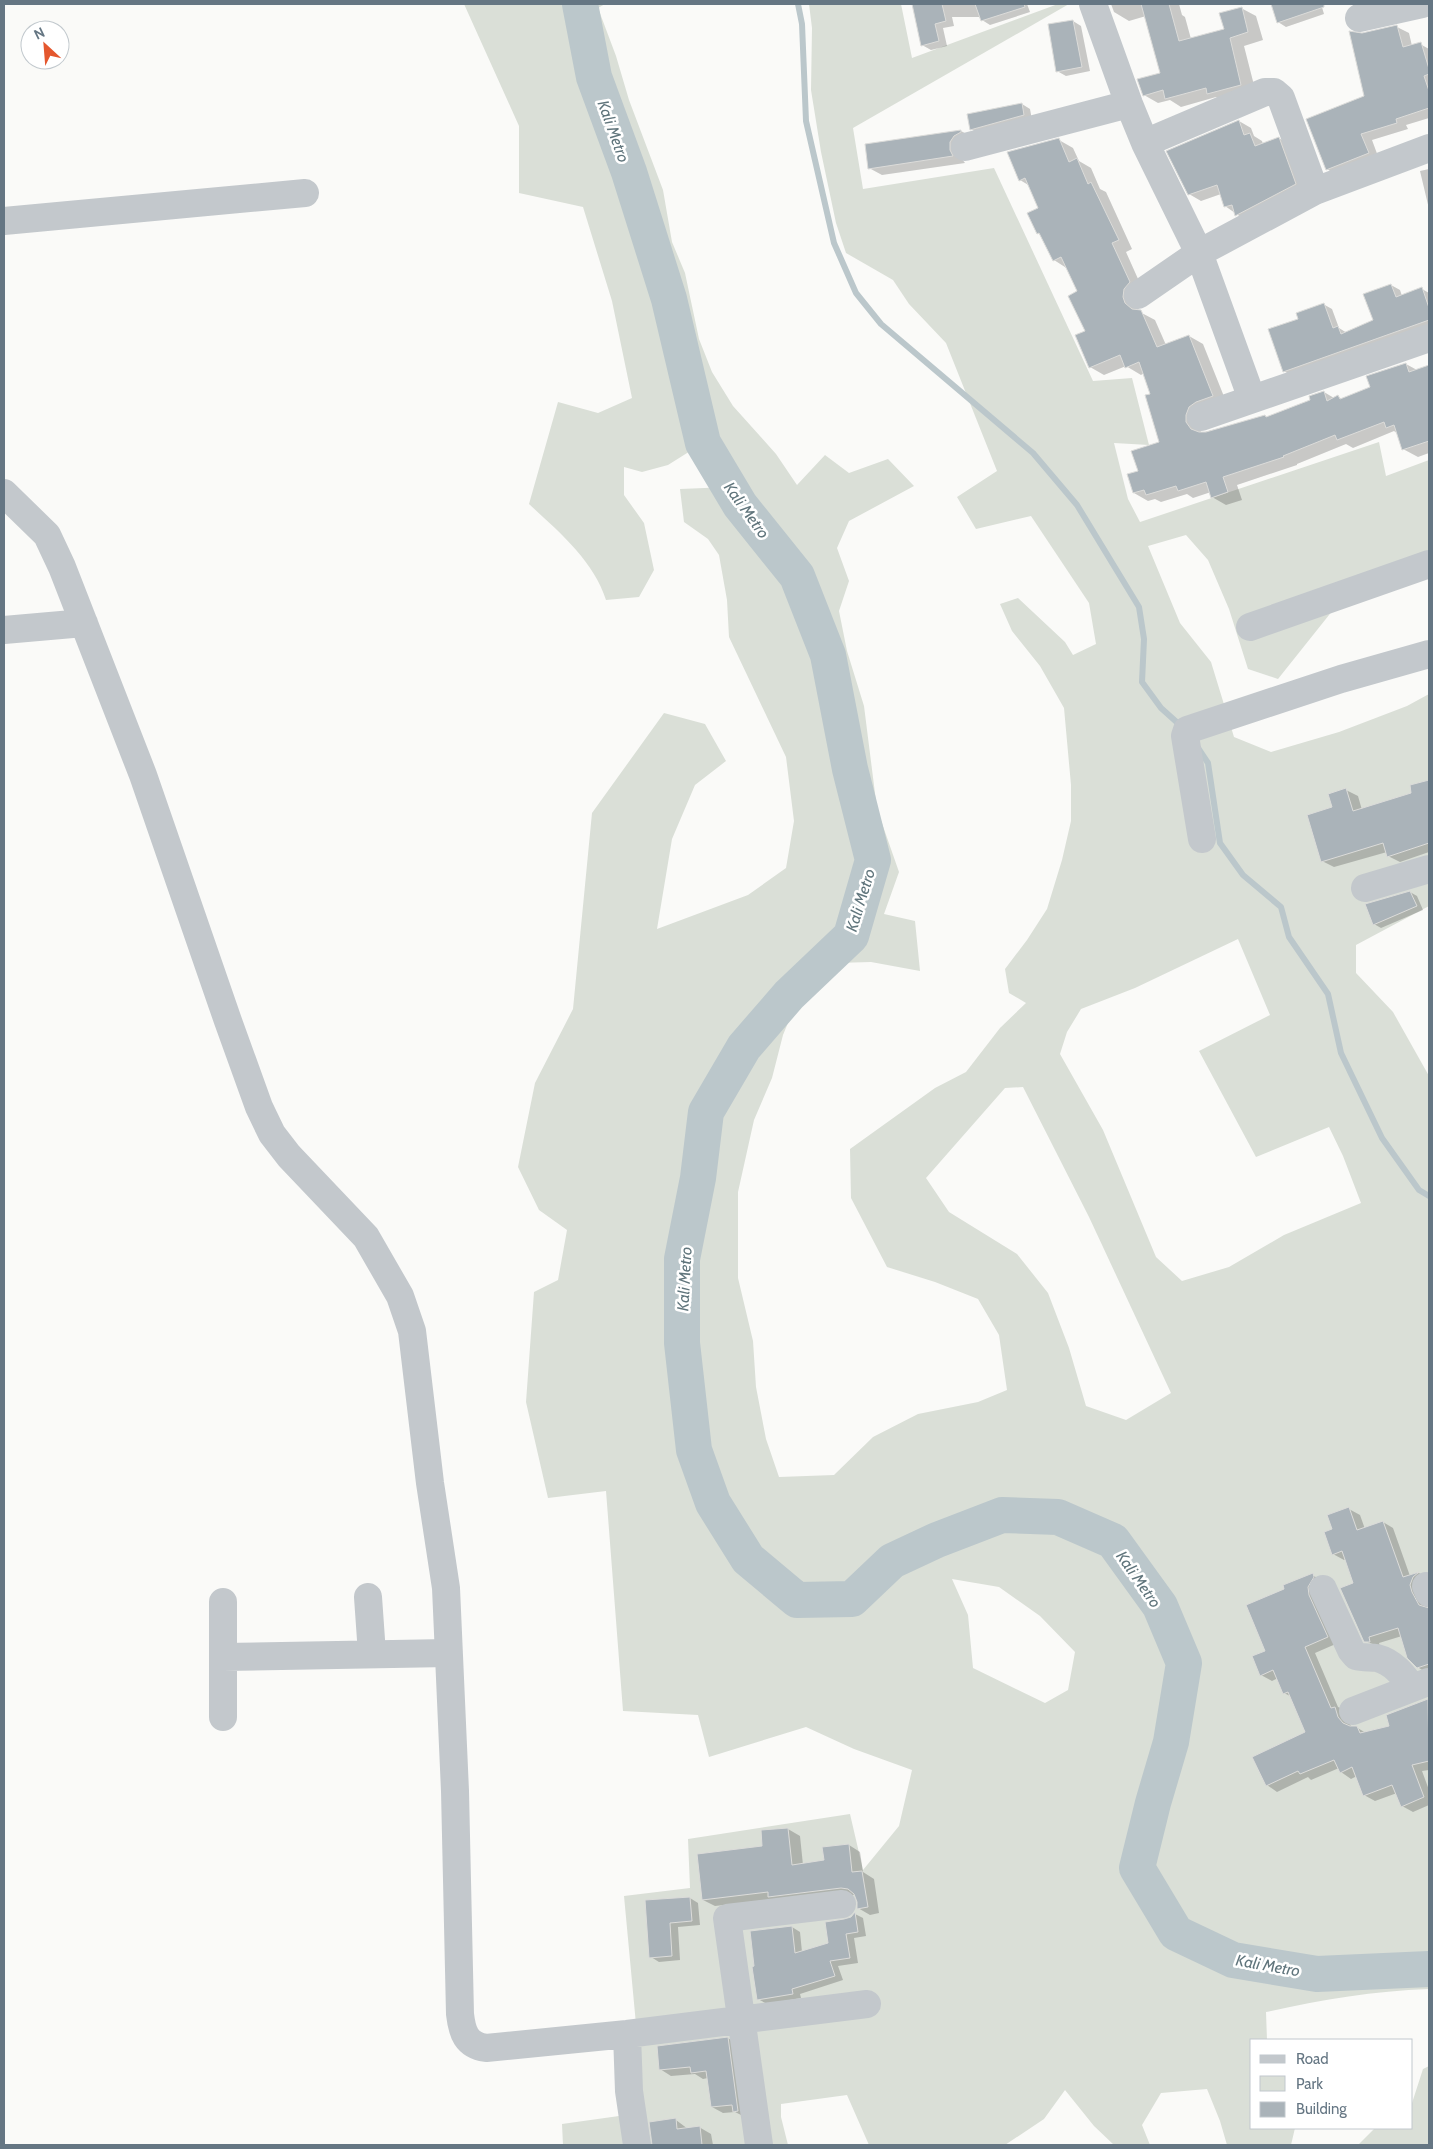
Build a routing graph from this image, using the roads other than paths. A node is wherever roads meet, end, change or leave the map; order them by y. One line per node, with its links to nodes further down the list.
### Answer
1 (1093, 4): 4 (street)
2 (1422, 4): 3 (street)
3 (1359, 18)
4 (1129, 104): 5 (street); 6 (street)
5 (1145, 143): 8 (street); 11 (street)
6 (965, 147)
7 (1429, 148): 8 (street)
8 (1315, 191): 11 (street)
9 (305, 193): 10 (street)
10 (4, 221)
11 (1199, 253): 12 (street); 14 (street)
12 (1138, 295)
13 (1429, 338): 14 (street)
14 (1252, 399): 15 (street)
15 (1201, 417)
16 (4, 493): 18 (street)
17 (1429, 564): 19 (street)
18 (84, 624): 20 (street); 28 (street)
19 (1250, 627)
20 (4, 630)
21 (1429, 654): 22 (street)
22 (1202, 839)
23 (1429, 869): 24 (street)
24 (1365, 888)
25 (1323, 1588): 31 (street)
26 (368, 1596): 29 (street)
27 (223, 1602): 30 (street)
28 (448, 1653): 29 (street); 37 (street)
29 (372, 1654): 30 (street)
30 (223, 1657): 33 (street)
31 (1420, 1684): 32 (street)
32 (1353, 1711)
33 (223, 1717)
34 (842, 1904): 36 (street)
35 (867, 2004): 36 (street)
36 (740, 2020): 37 (street); 39 (street)
37 (627, 2034): 38 (street)
38 (637, 2145)
39 (759, 2145)

